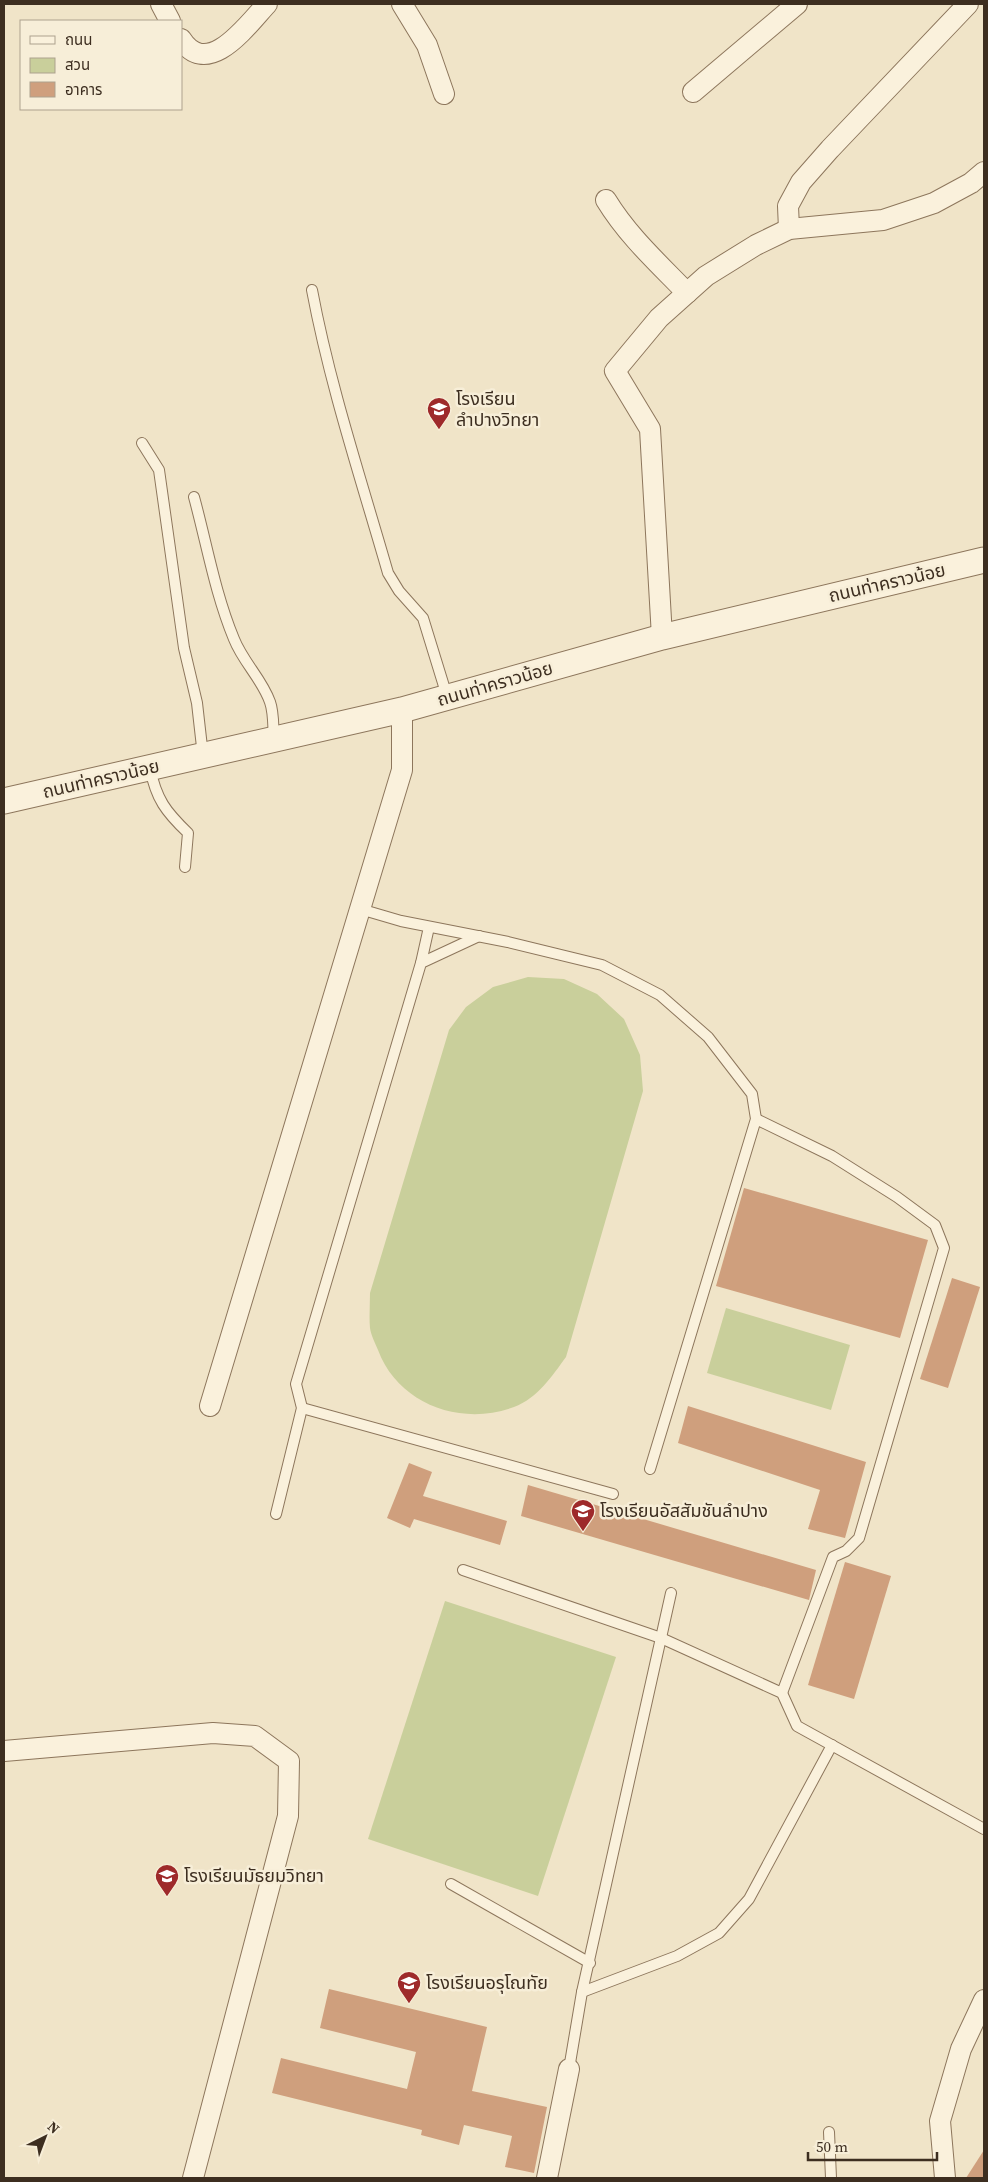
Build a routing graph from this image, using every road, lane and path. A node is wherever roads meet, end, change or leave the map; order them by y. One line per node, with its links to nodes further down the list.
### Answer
1 (161, 4): 6 (street)
2 (267, 4): 7 (street)
3 (402, 4): 9 (street)
4 (797, 4): 8 (street)
5 (968, 4): 12 (street)
6 (169, 20)
7 (182, 40)
8 (693, 92)
9 (444, 94)
10 (984, 172): 12 (street)
11 (606, 200): 14 (street)
12 (789, 229): 14 (street)
13 (312, 290): 19 (lane)
14 (687, 293): 18 (street)
15 (142, 443): 22 (lane)
16 (194, 496): 21 (lane)
17 (984, 560): 18 (street, ถนนท่าคราวน้อย)
18 (662, 636): 19 (street, ถนนท่าคราวน้อย)
19 (447, 697): 20 (street, ถนนท่าคราวน้อย)
20 (402, 710): 21 (street, ถนนท่าคราวน้อย); 26 (street)
21 (274, 740): 22 (street, ถนนท่าคราวน้อย)
22 (203, 756): 23 (street, ถนนท่าคราวน้อย)
23 (150, 768): 24 (street, ถนนท่าคราวน้อย); 25 (lane)
24 (4, 802)
25 (185, 867)
26 (360, 909): 27 (lane); 31 (street)
27 (429, 927): 28 (lane); 29 (lane)
28 (479, 936): 29 (lane); 30 (lane)
29 (421, 963): 32 (lane)
30 (756, 1119): 33 (lane); 39 (lane)
31 (210, 1406)
32 (302, 1408): 34 (lane); 35 (lane)
33 (650, 1469)
34 (613, 1494)
35 (276, 1514)
36 (463, 1570): 38 (lane)
37 (672, 1593): 38 (lane)
38 (661, 1638): 39 (lane); 44 (lane)
39 (782, 1693): 40 (lane)
40 (832, 1746): 42 (lane); 45 (lane)
41 (4, 1751): 49 (street)
42 (984, 1829)
43 (451, 1884): 44 (lane)
44 (590, 1963): 45 (lane)
45 (582, 1992): 47 (lane)
46 (984, 2000): 52 (street)
47 (569, 2069): 50 (street)
48 (829, 2132): 51 (lane)
49 (193, 2178)
50 (547, 2178)
51 (831, 2178)
52 (944, 2178)

